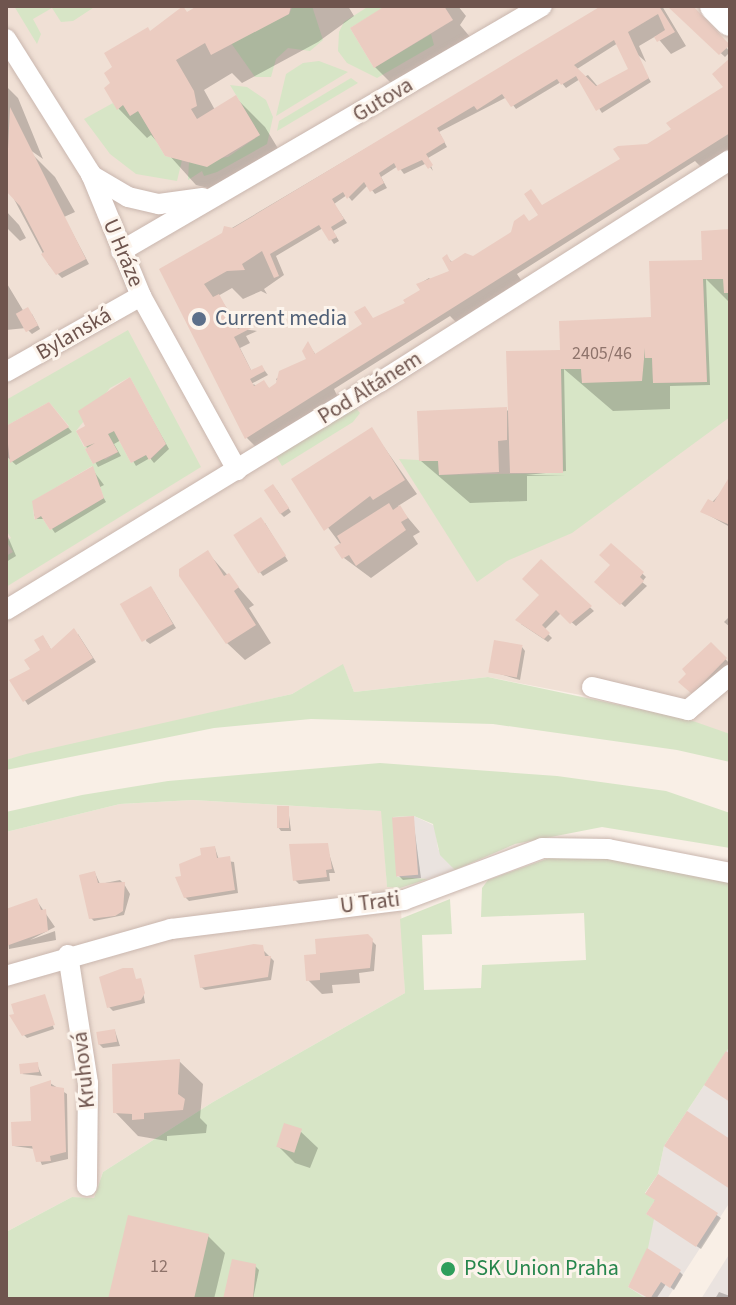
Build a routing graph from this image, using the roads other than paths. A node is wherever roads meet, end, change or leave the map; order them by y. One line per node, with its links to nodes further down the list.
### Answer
1 (542, 6): 7 (street, Gutova)
2 (715, 6): 3 (main road)
3 (730, 21)
4 (6, 39): 6 (street, U Hráze)
5 (730, 160): 11 (street, Pod Altánem)
6 (91, 174): 7 (street, Gutova); 8 (street, U Hráze)
7 (223, 194): 8 (street, Gutova)
8 (121, 251): 9 (street, U Hráze)
9 (141, 296): 10 (street, Bylanská); 11 (street, U Hráze)
10 (6, 372)
11 (237, 470): 12 (street, Pod Altánem)
12 (6, 610)
13 (730, 675): 14 (street)
14 (592, 687)
15 (730, 873): 16 (street, U Trati)
16 (68, 955): 17 (street, U Trati); 18 (street, Kruhová)
17 (6, 976)
18 (87, 1186)

